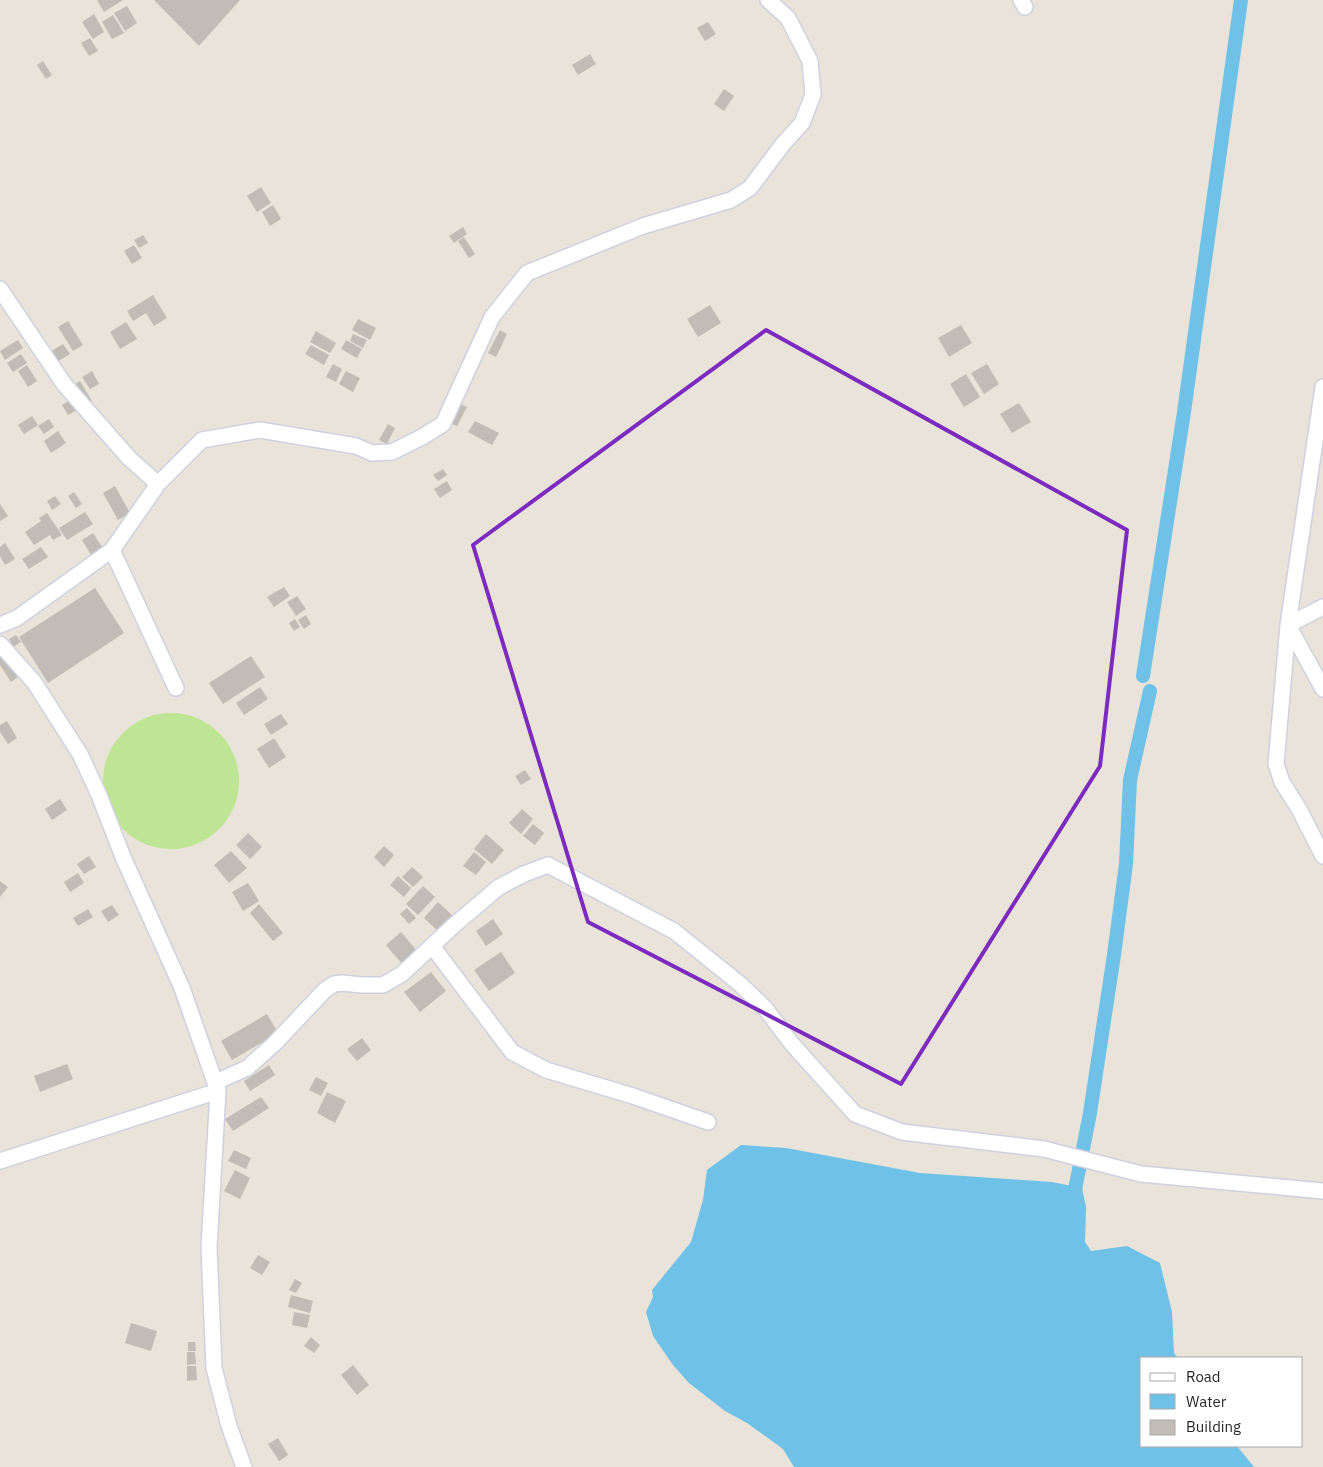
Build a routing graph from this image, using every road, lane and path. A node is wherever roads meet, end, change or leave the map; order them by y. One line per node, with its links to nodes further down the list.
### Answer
1 (768, 0): 4 (street)
2 (0, 289): 4 (street)
3 (1323, 389): 8 (street)
4 (158, 484): 5 (street)
5 (112, 550): 7 (street); 10 (street)
6 (1323, 607): 8 (street)
7 (0, 625)
8 (1288, 625): 11 (street); 12 (street)
9 (0, 644): 14 (street)
10 (176, 688)
11 (1323, 689)
12 (1323, 856)
13 (432, 946): 14 (street); 15 (street); 17 (street)
14 (218, 1091): 16 (street); 18 (street)
15 (708, 1122)
16 (0, 1161)
17 (1323, 1191)
18 (244, 1467)

